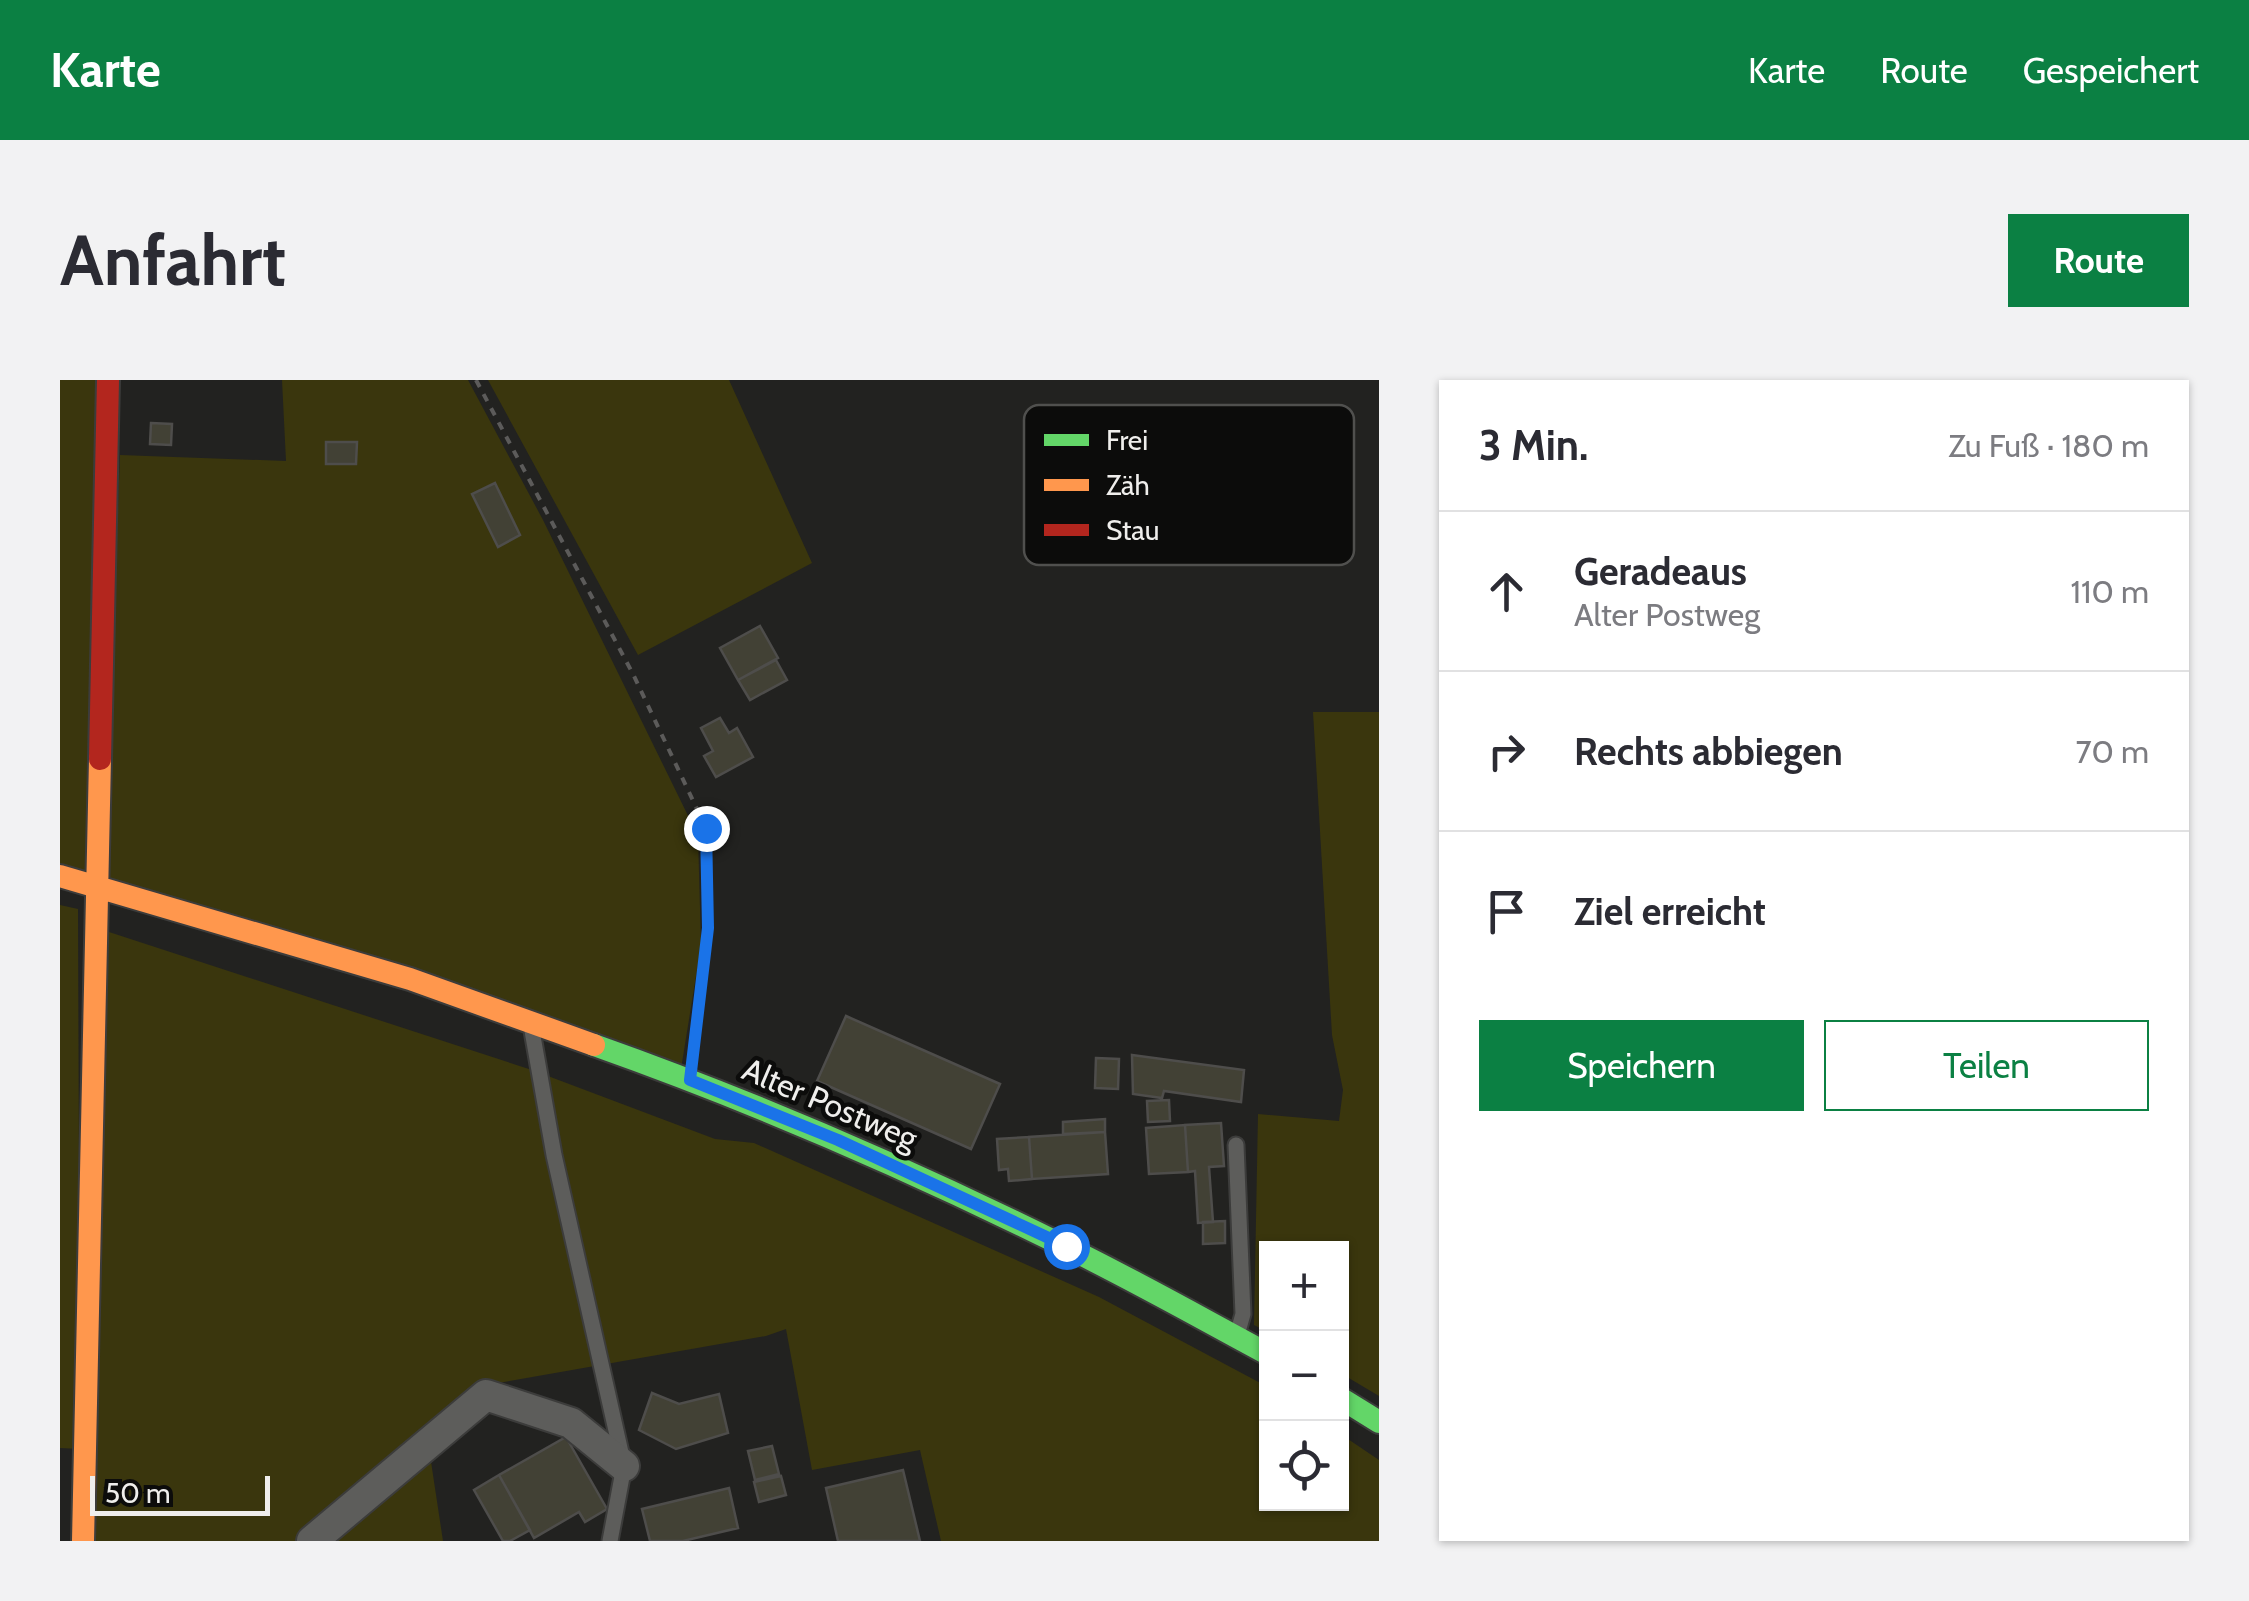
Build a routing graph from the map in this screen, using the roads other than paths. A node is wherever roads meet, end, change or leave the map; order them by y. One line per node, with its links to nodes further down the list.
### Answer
1 (108, 380): 3 (main road)
2 (60, 876): 3 (main road, Alter Postweg)
3 (99, 885): 4 (main road, Alter Postweg); 11 (main road)
4 (530, 1021): 6 (main road, Alter Postweg); 10 (lane)
5 (1236, 1145): 6 (lane)
6 (1236, 1338): 7 (main road, Alter Postweg)
7 (1259, 1350)
8 (1349, 1403): 9 (main road)
9 (1379, 1422)
10 (624, 1466): 12 (street); 13 (lane)
11 (83, 1541)
12 (312, 1541)
13 (610, 1541)

